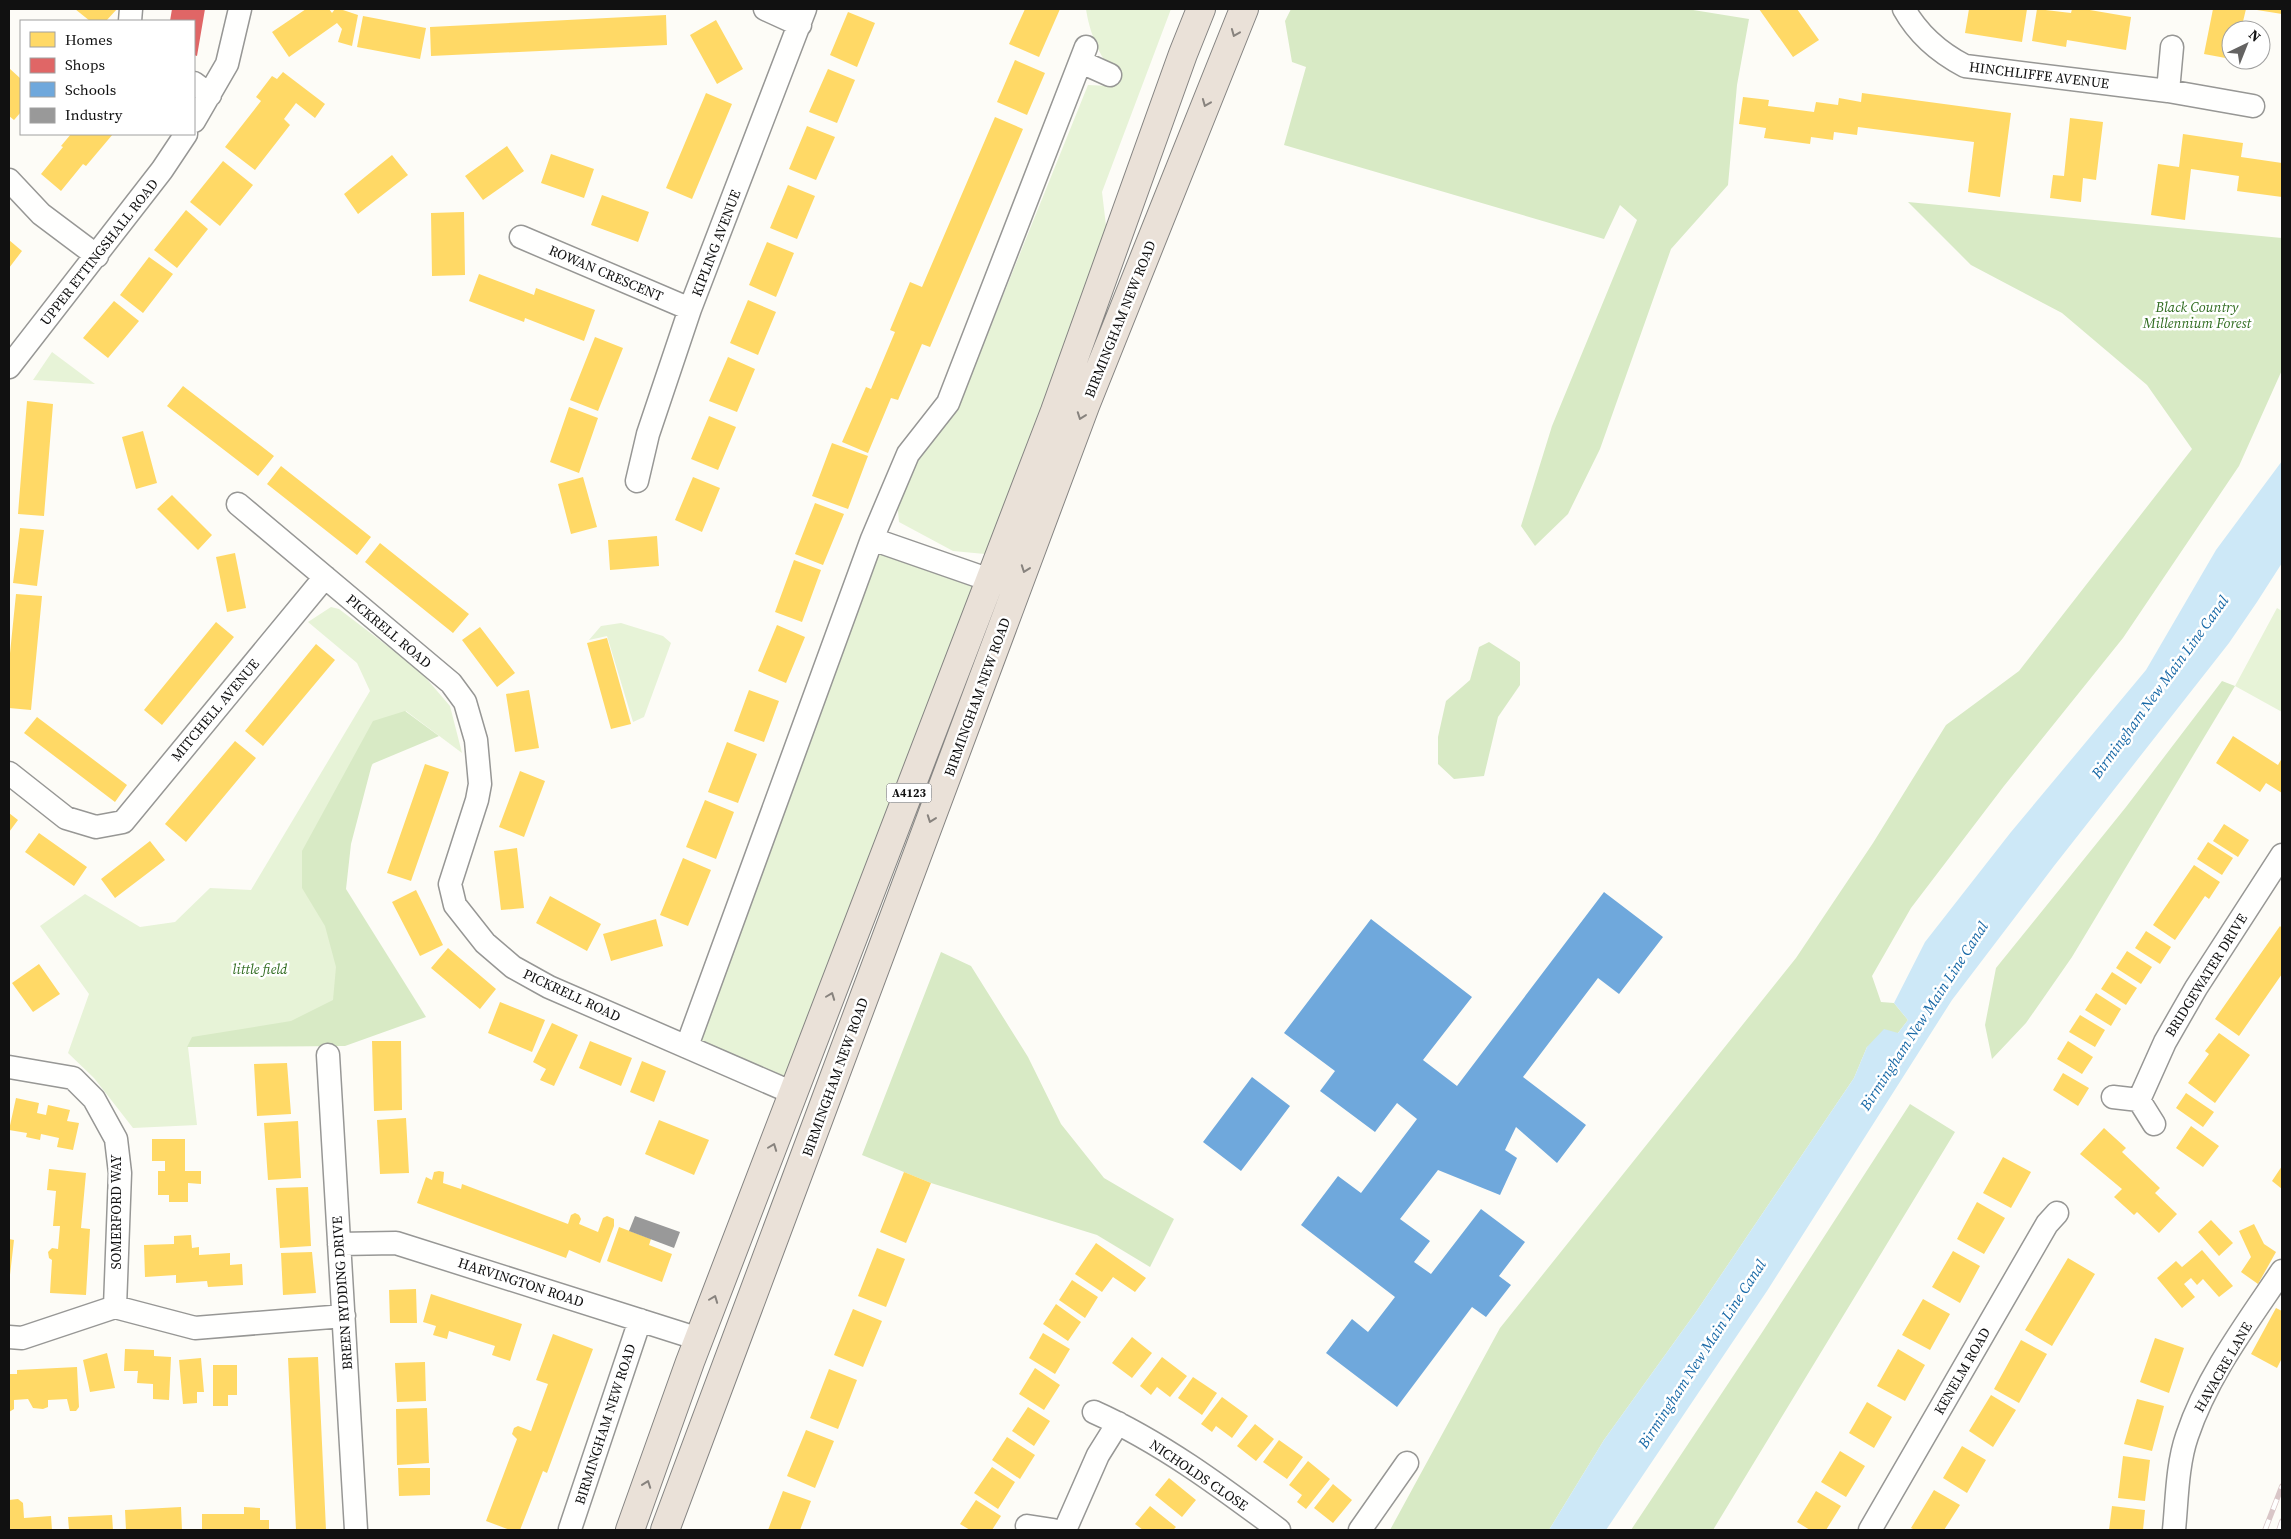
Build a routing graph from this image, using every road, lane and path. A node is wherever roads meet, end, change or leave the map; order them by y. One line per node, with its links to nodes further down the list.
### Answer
1 (240, 9): 9 (street)
2 (765, 9): 6 (street)
3 (1201, 9): 23 (highway, BIRMINGHAM NEW ROAD / A4123)
4 (1244, 9): 32 (highway, BIRMINGHAM NEW ROAD / A4123, one-way to 32)
5 (1904, 9): 10 (street, HINCHLIFFE AVENUE)
6 (803, 17): 17 (street, KIPLING AVENUE)
7 (2172, 47): 10 (street)
8 (1110, 75): 21 (street)
9 (202, 88): 12 (street)
10 (2168, 90): 11 (street, HINCHLIFFE AVENUE)
11 (2254, 106)
12 (195, 117)
13 (185, 135): 16 (street, UPPER ETTINGSHALL ROAD)
14 (9, 180): 16 (street)
15 (522, 237): 17 (street, ROWAN CRESCENT)
16 (97, 256): 18 (street, UPPER ETTINGSHALL ROAD)
17 (690, 309): 19 (street, KIPLING AVENUE)
18 (9, 367)
19 (637, 481)
20 (238, 504): 22 (street, PICKRELL ROAD)
21 (872, 539): 23 (street); 26 (street)
22 (325, 577): 24 (street, MITCHELL AVENUE); 26 (street, PICKRELL ROAD)
23 (990, 580): 29 (highway, BIRMINGHAM NEW ROAD / A4123, one-way to 23)
24 (9, 773)
25 (2282, 854): 31 (street, BRIDGEWATER DRIVE)
26 (687, 1046): 29 (street, PICKRELL ROAD)
27 (328, 1055): 35 (street, BREEN RYDDING DRIVE)
28 (9, 1067): 37 (street, SOMERFORD WAY)
29 (793, 1093): 32 (highway); 41 (highway, BIRMINGHAM NEW ROAD / A4123, one-way to 29)
30 (2113, 1097): 31 (street)
31 (2139, 1100): 33 (street)
32 (825, 1106): 42 (highway, BIRMINGHAM NEW ROAD / A4123)
33 (2154, 1124)
34 (2057, 1213): 55 (street, KENELM ROAD)
35 (339, 1244): 38 (street, BREEN RYDDING DRIVE); 39 (street, HARVINGTON ROAD)
36 (2282, 1271): 56 (street, HAVACRE LANE)
37 (115, 1307): 38 (street); 40 (street)
38 (344, 1316): 48 (street, BREEN RYDDING DRIVE)
39 (640, 1320): 41 (street, HARVINGTON ROAD); 47 (street, BIRMINGHAM NEW ROAD)
40 (9, 1337)
41 (699, 1339): 42 (highway); 49 (highway, BIRMINGHAM NEW ROAD / A4123, one-way to 41)
42 (733, 1352): 50 (highway, BIRMINGHAM NEW ROAD / A4123)
43 (1094, 1412): 44 (street, NICHOLDS CLOSE)
44 (1118, 1423): 52 (street); 53 (street, NICHOLDS CLOSE)
45 (1407, 1463): 54 (street)
46 (1027, 1526): 51 (street)
47 (570, 1529)
48 (356, 1530)
49 (630, 1530)
50 (665, 1530)
51 (1053, 1530)
52 (1066, 1530)
53 (1279, 1530)
54 (1360, 1530)
55 (1870, 1530)
56 (2174, 1530)

